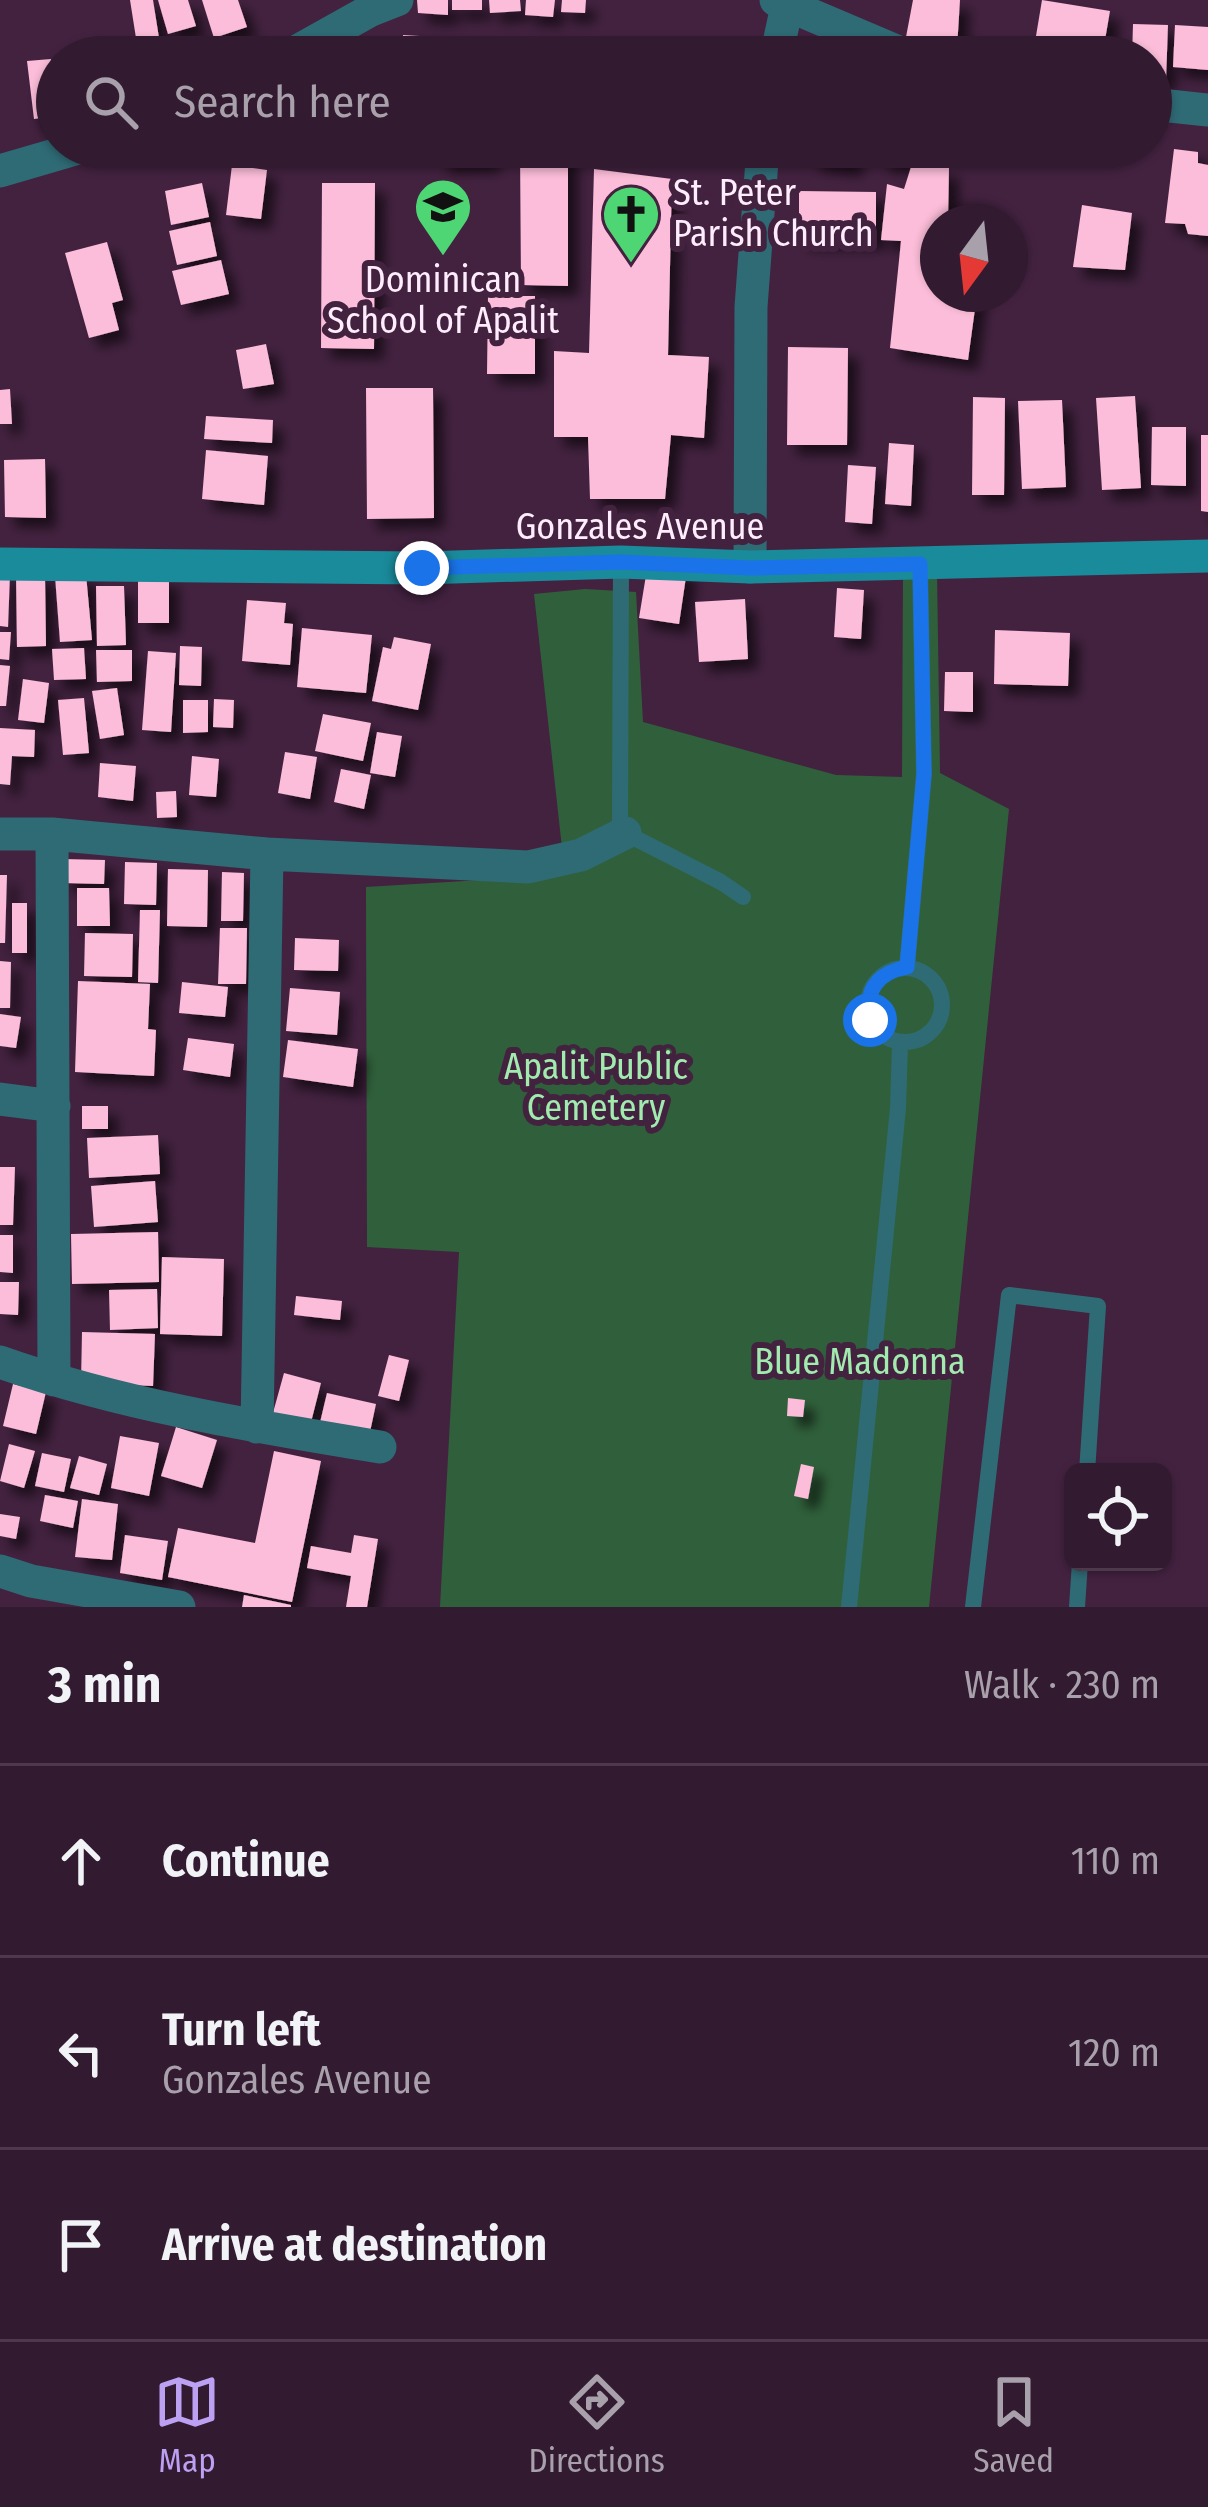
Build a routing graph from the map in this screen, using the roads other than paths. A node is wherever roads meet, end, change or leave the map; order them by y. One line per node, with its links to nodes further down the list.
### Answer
1 (397, 0): 3 (street)
2 (781, 3): 4 (street); 5 (street)
3 (324, 36)
4 (778, 36)
5 (860, 36)
6 (1172, 106): 7 (street)
7 (1208, 110)
8 (36, 160): 10 (street)
9 (762, 168): 15 (street)
10 (0, 171)
11 (1208, 556): 14 (main road, Gonzales Avenue)
12 (621, 562): 13 (main road, Gonzales Avenue); 15 (main road, Gonzales Avenue); 16 (lane)
13 (0, 564)
14 (920, 564): 15 (main road, Gonzales Avenue); 21 (lane)
15 (750, 568)
16 (625, 833): 19 (street); 20 (lane)
17 (0, 834): 18 (street)
18 (52, 834): 19 (street); 24 (street)
19 (267, 854): 27 (street)
20 (743, 897)
21 (907, 967): 22 (lane); 22 (lane)
22 (900, 1043): 33 (lane)
23 (0, 1099): 24 (street)
24 (54, 1106): 26 (street)
25 (0, 1362): 26 (street)
26 (54, 1380): 27 (street)
27 (257, 1427): 28 (street)
28 (380, 1447)
29 (1088, 1463): 34 (lane)
30 (0, 1571): 32 (street)
31 (1079, 1571): 35 (lane)
32 (179, 1607)
33 (849, 1607)
34 (973, 1607)
35 (1077, 1607)

